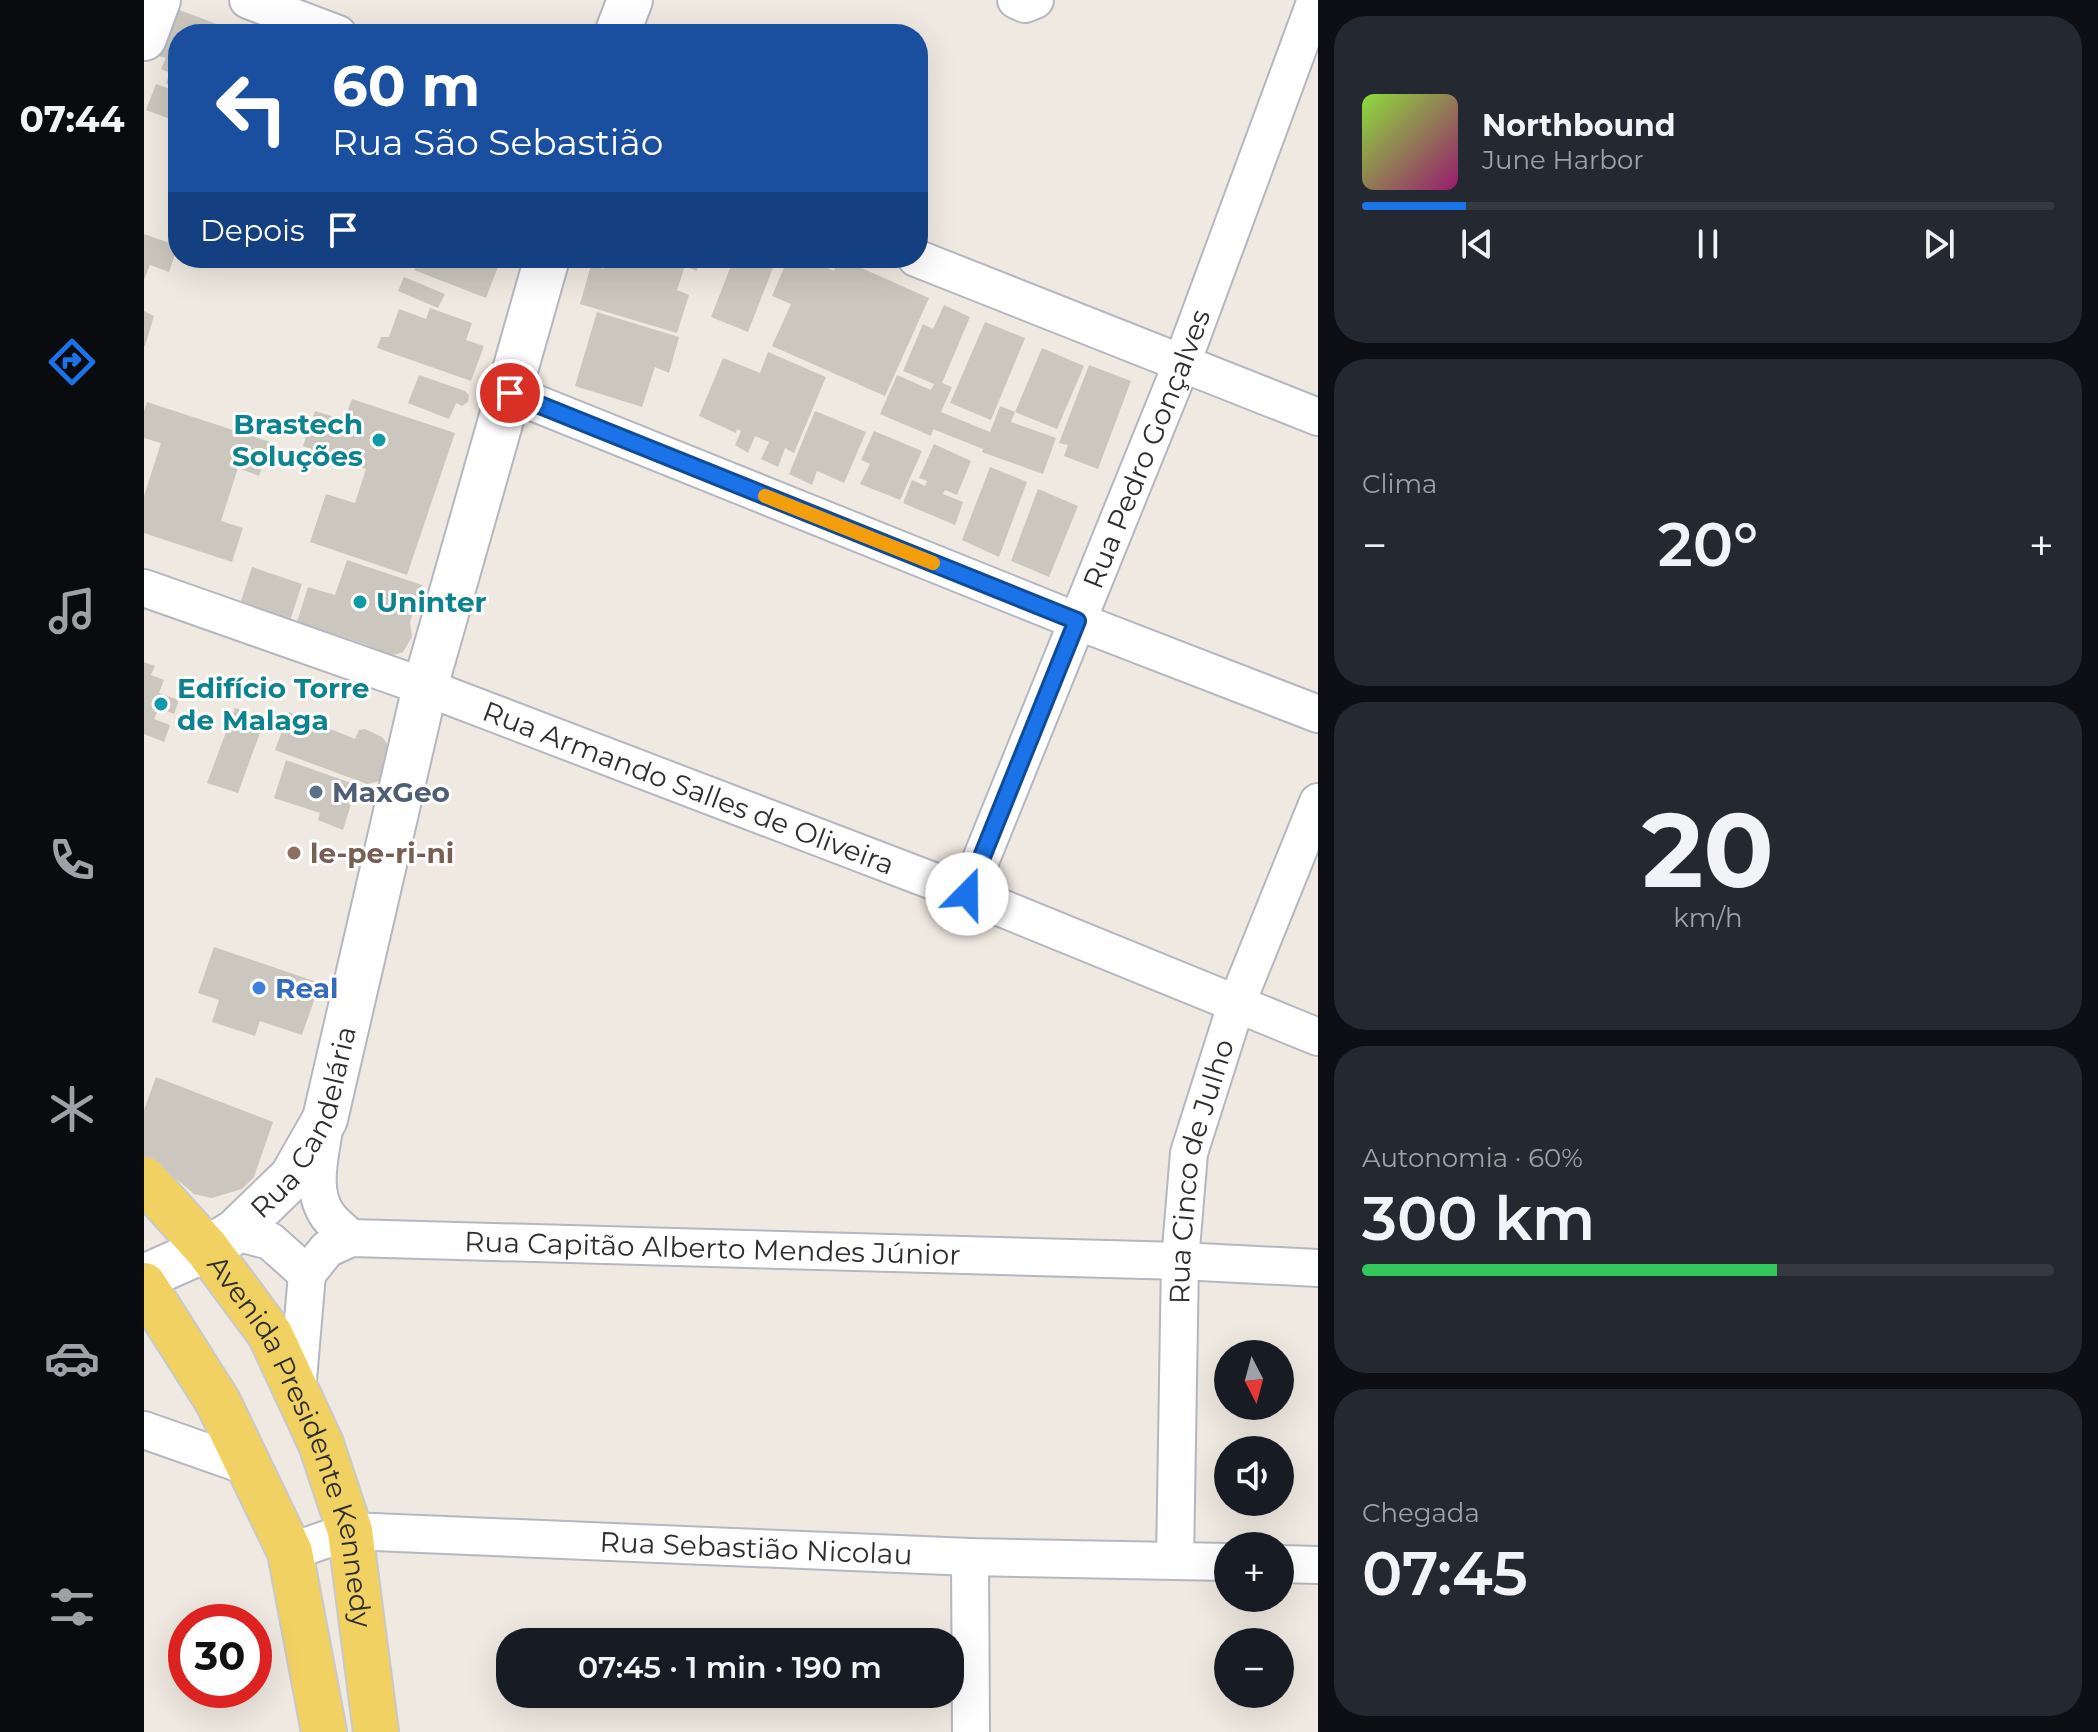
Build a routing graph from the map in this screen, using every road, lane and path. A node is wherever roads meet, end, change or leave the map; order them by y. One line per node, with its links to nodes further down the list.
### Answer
1 (158, 0): 9 (street)
2 (248, 0): 7 (street)
3 (630, 0): 8 (street)
4 (1016, 0): 5 (street)
5 (1035, 0)
6 (1316, 0): 12 (street, Rua Pedro Gonçalves)
7 (312, 24)
8 (621, 24)
9 (144, 38)
10 (928, 263): 12 (street)
11 (544, 268): 13 (street, Rua Candelária)
12 (1182, 363): 14 (street); 16 (street, Rua Pedro Gonçalves)
13 (510, 393): 16 (street); 17 (street, Rua Candelária)
14 (1318, 417)
15 (144, 588): 17 (street, Rua Armando Salles de Oliveira)
16 (1077, 621): 18 (street); 20 (street, Rua Pedro Gonçalves)
17 (425, 687): 20 (street, Rua Armando Salles de Oliveira); 23 (street, Rua Candelária)
18 (1318, 714)
19 (1318, 802): 21 (street, Rua Cinco de Julho)
20 (967, 894): 21 (street, Rua Armando Salles de Oliveira)
21 (1236, 1005): 22 (street, Rua Armando Salles de Oliveira); 27 (street, Rua Cinco de Julho)
22 (1318, 1037)
23 (325, 1119): 25 (street); 26 (street, Rua Candelária)
24 (144, 1179): 26 (main road, Avenida Presidente Kennedy)
25 (351, 1238): 27 (street, Rua Capitão Alberto Mendes Júnior); 29 (street)
26 (221, 1241): 29 (street); 30 (street); 32 (main road, Avenida Presidente Kennedy)
27 (1180, 1261): 28 (street, Rua Capitão Alberto Mendes Júnior); 38 (street, Rua Cinco de Julho)
28 (1318, 1268)
29 (307, 1274): 32 (street)
30 (144, 1277)
31 (144, 1285): 34 (main road, Avenida Presidente Kennedy)
32 (297, 1391): 35 (main road, Avenida Presidente Kennedy)
33 (144, 1430): 34 (street)
34 (252, 1468): 36 (main road, Avenida Presidente Kennedy)
35 (350, 1531): 36 (street, Rua Sebastião Nicolau); 37 (street, Rua Sebastião Nicolau); 43 (main road, Avenida Presidente Kennedy)
36 (290, 1552): 42 (main road, Avenida Presidente Kennedy)
37 (970, 1557): 38 (street, Rua Sebastião Nicolau); 44 (street)
38 (1175, 1561): 39 (street, Rua Sebastião Nicolau)
39 (1214, 1562)
40 (1294, 1564): 41 (street)
41 (1318, 1565)
42 (324, 1732)
43 (376, 1732)
44 (971, 1732)

